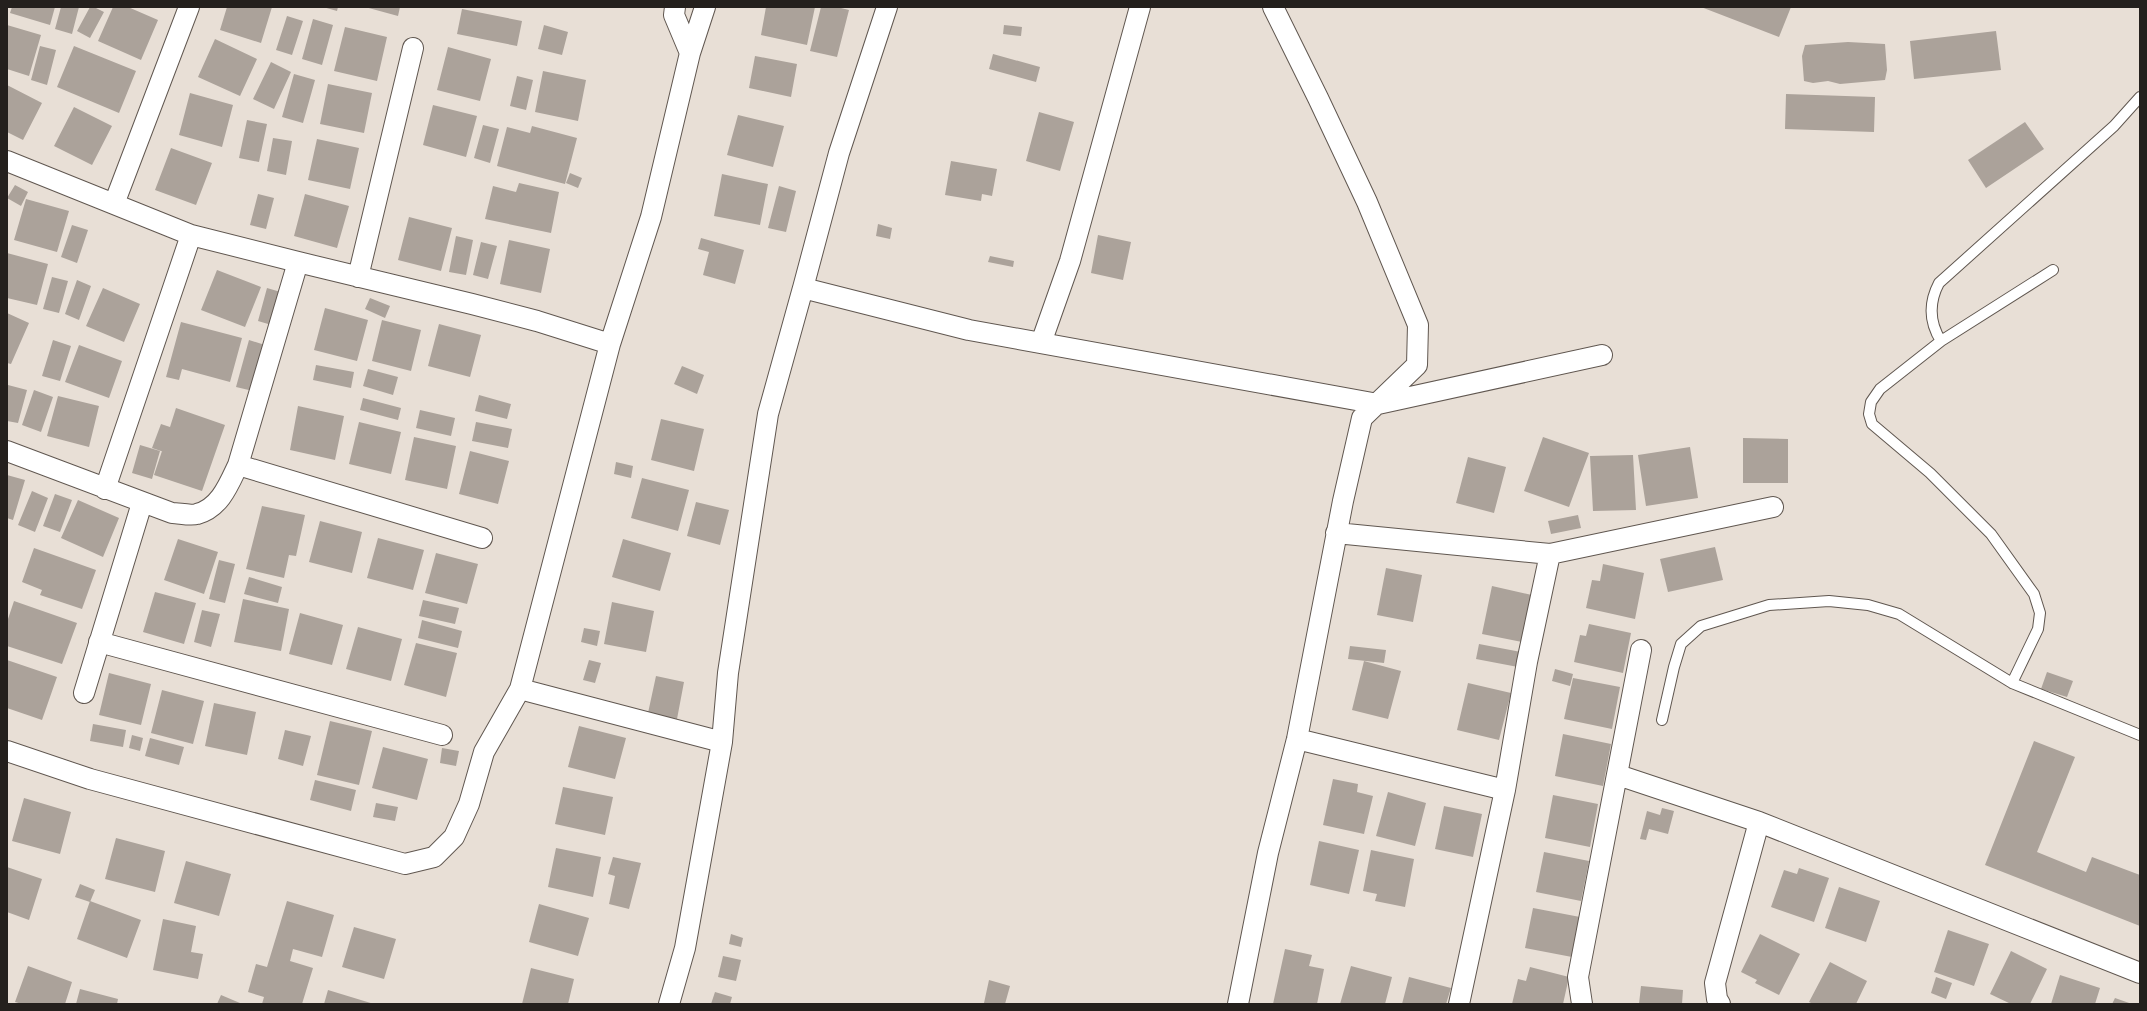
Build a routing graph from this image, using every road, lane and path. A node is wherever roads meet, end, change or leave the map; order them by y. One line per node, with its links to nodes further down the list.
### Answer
1 (189, 7): 11 (street)
2 (675, 7): 8 (street)
3 (705, 7): 8 (street)
4 (886, 7): 16 (street)
5 (1140, 7): 18 (street)
6 (1273, 7): 21 (street)
7 (412, 48): 15 (street)
8 (690, 53): 19 (street)
9 (2140, 97): 17 (lane)
10 (7, 161): 11 (street)
11 (114, 204): 12 (street)
12 (191, 234): 13 (street); 24 (street)
13 (298, 262): 15 (street); 23 (street)
14 (2053, 270): 17 (lane)
15 (358, 276): 19 (street)
16 (803, 288): 18 (street); 39 (street)
17 (1941, 340): 32 (lane)
18 (1041, 343): 21 (street)
19 (610, 344): 33 (street)
20 (1602, 355): 21 (street)
21 (1378, 404): 27 (street)
22 (7, 451): 24 (street)
23 (238, 465): 25 (street); 28 (street)
24 (105, 489): 25 (street)
25 (142, 503): 30 (street)
26 (1773, 507): 29 (street)
27 (1336, 533): 29 (street); 38 (street)
28 (482, 538)
29 (1550, 554): 42 (street)
30 (99, 642): 34 (street); 36 (street)
31 (1641, 650): 41 (street)
32 (2012, 683): 35 (lane); 37 (lane)
33 (520, 689): 39 (street); 40 (street)
34 (84, 692)
35 (1662, 720)
36 (442, 735)
37 (2140, 735)
38 (1297, 740): 42 (street); 46 (street)
39 (722, 742): 45 (street)
40 (7, 751)
41 (1618, 775): 43 (street); 48 (street)
42 (1505, 790): 47 (street)
43 (1759, 822): 44 (street); 49 (street)
44 (2140, 973)
45 (669, 1004)
46 (1238, 1004)
47 (1459, 1004)
48 (1582, 1004)
49 (1720, 1004)

